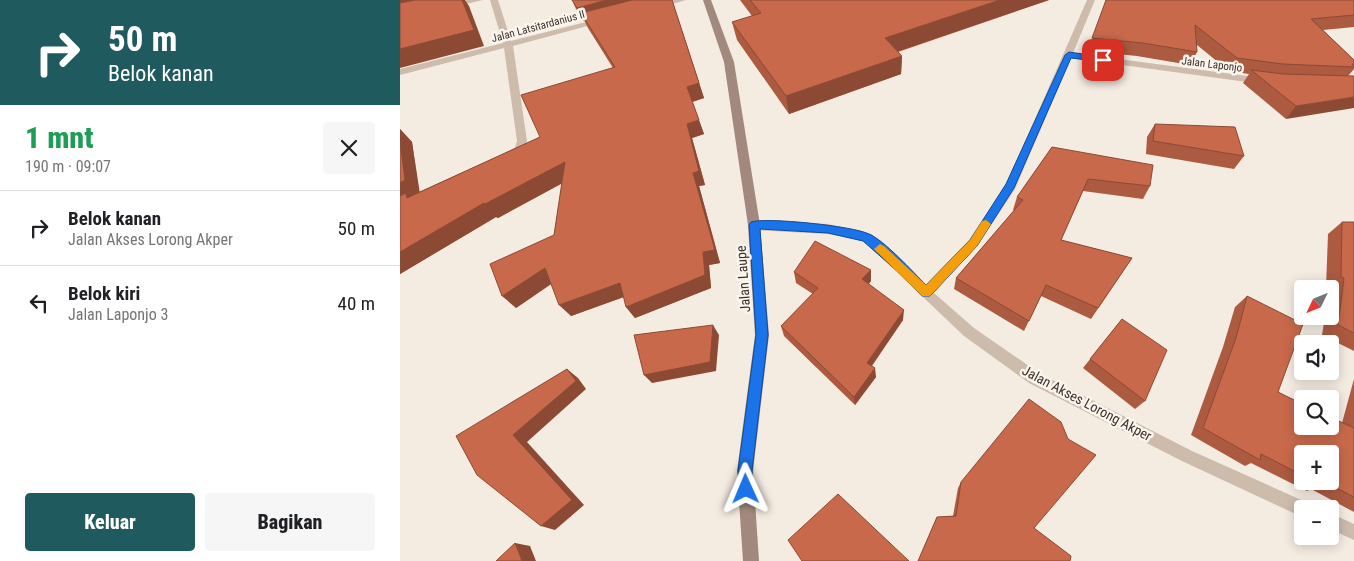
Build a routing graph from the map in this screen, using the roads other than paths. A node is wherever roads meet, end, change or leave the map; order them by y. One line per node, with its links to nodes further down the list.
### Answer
1 (479, 0): 6 (street)
2 (494, 0): 9 (street)
3 (682, 0): 7 (street)
4 (706, 0): 14 (street, Jalan Laupe)
5 (1091, 0): 10 (street)
6 (444, 7)
7 (653, 8)
8 (614, 18): 9 (street, Jalan Latsitardanius II)
9 (508, 45): 11 (street, Jalan Latsitardanius II); 13 (street)
10 (1069, 55): 12 (street, Jalan Laponjo); 15 (street)
11 (400, 72)
12 (1273, 82)
13 (498, 163)
14 (754, 225): 15 (street, Jalan Akses Lorong Akper); 19 (street, Jalan Laupe)
15 (926, 293): 16 (street, Jalan Akses Lorong Akper)
16 (1294, 505)
17 (1339, 525): 18 (street)
18 (1354, 532)
19 (751, 561)

